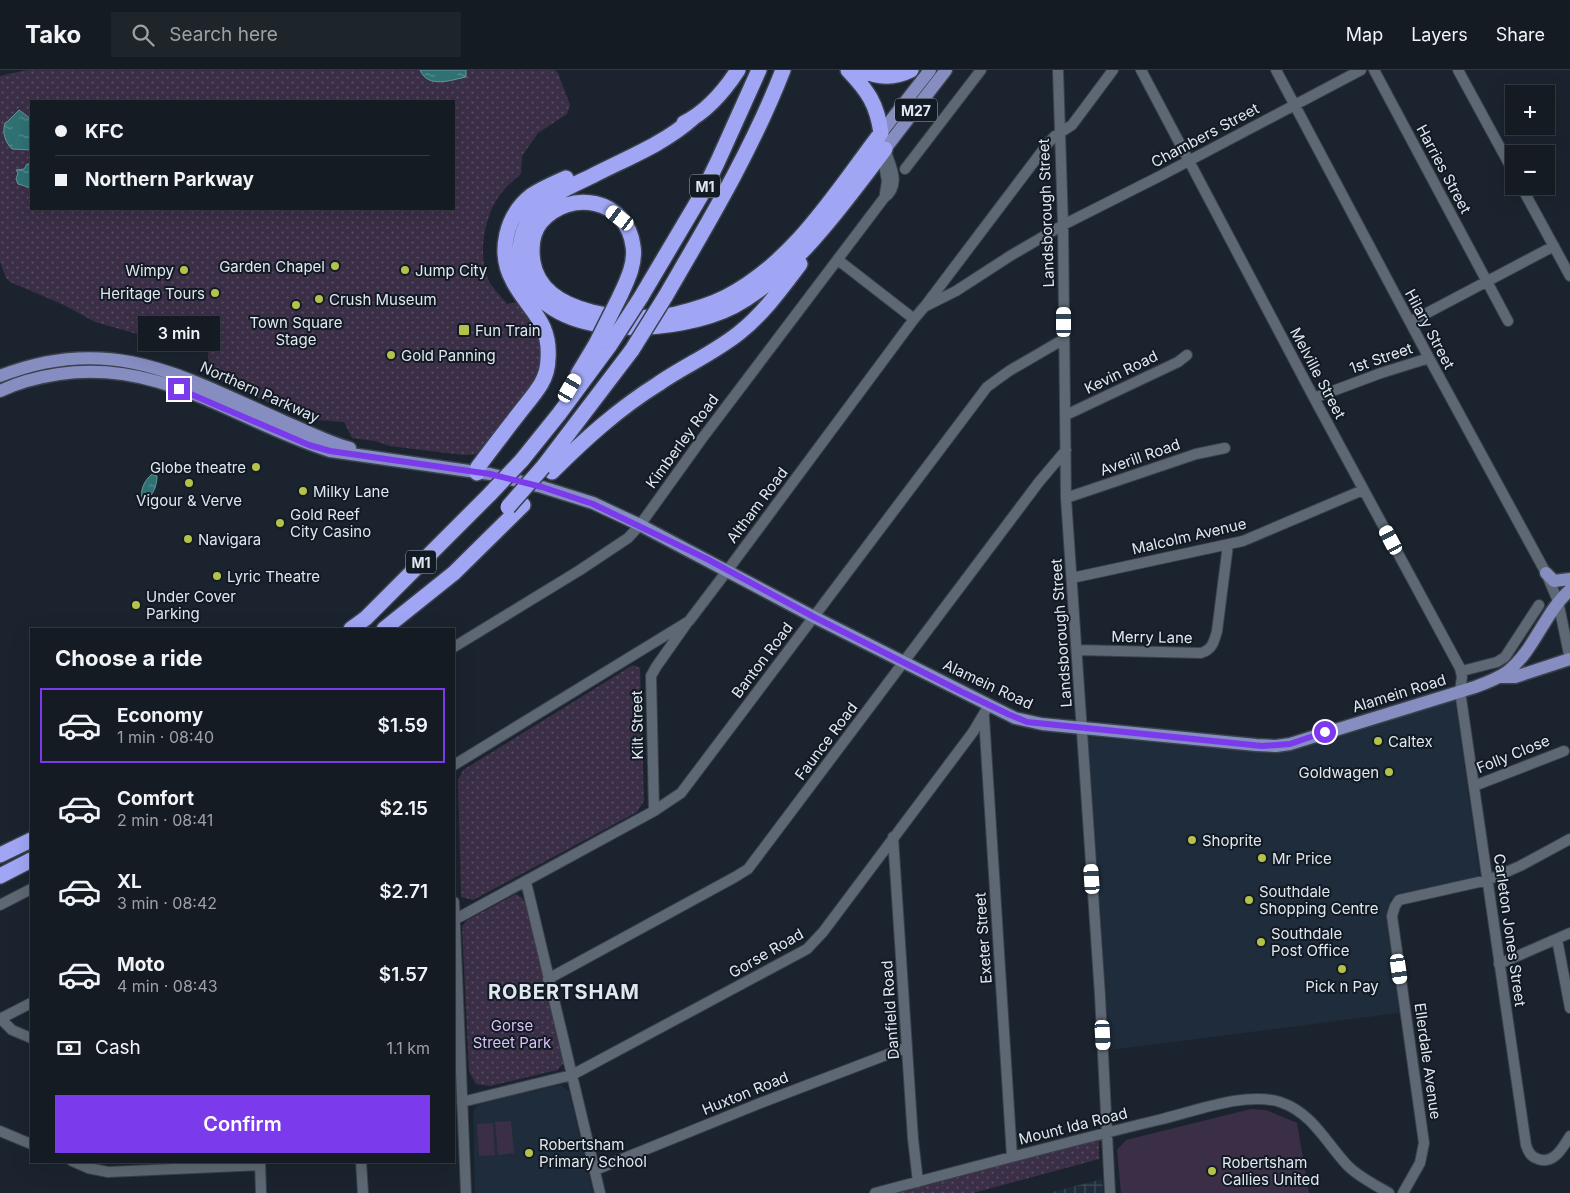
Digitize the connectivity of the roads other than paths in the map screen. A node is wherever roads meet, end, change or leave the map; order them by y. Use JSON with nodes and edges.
{"nodes":[{"id":1,"x":738,"y":70,"type":"edge"},
{"id":2,"x":759,"y":70,"type":"edge"},
{"id":3,"x":783,"y":70,"type":"edge"},
{"id":4,"x":848,"y":70,"type":"edge"},
{"id":5,"x":862,"y":70,"type":"edge"},
{"id":6,"x":911,"y":70,"type":"edge"},
{"id":7,"x":930,"y":70,"type":"edge"},
{"id":8,"x":946,"y":70,"type":"edge"},
{"id":9,"x":981,"y":70,"type":"edge"},
{"id":10,"x":1058,"y":70,"type":"edge"},
{"id":11,"x":1113,"y":70,"type":"edge"},
{"id":12,"x":1141,"y":70,"type":"edge"},
{"id":13,"x":1276,"y":70,"type":"edge"},
{"id":14,"x":1361,"y":70,"type":"edge"},
{"id":15,"x":1374,"y":70,"type":"edge"},
{"id":16,"x":1458,"y":70,"type":"edge"},
{"id":17,"x":1294,"y":104,"type":"junction"},
{"id":18,"x":693,"y":118,"type":"junction"},
{"id":19,"x":881,"y":133,"type":"junction"},
{"id":20,"x":1059,"y":133,"type":"junction"},
{"id":21,"x":883,"y":151,"type":"junction"},
{"id":22,"x":1505,"y":156,"type":"edge"},
{"id":23,"x":1189,"y":161,"type":"junction"},
{"id":24,"x":905,"y":169,"type":"dead end"},
{"id":25,"x":1526,"y":195,"type":"edge"},
{"id":26,"x":850,"y":197,"type":"junction"},
{"id":27,"x":1063,"y":226,"type":"junction"},
{"id":28,"x":1554,"y":246,"type":"junction"},
{"id":29,"x":838,"y":260,"type":"junction"},
{"id":30,"x":1570,"y":276,"type":"edge"},
{"id":31,"x":1487,"y":282,"type":"junction"},
{"id":32,"x":925,"y":306,"type":"junction"},
{"id":33,"x":914,"y":319,"type":"junction"},
{"id":34,"x":1508,"y":321,"type":"dead end"},
{"id":35,"x":1410,"y":322,"type":"junction"},
{"id":36,"x":1064,"y":339,"type":"junction"},
{"id":37,"x":603,"y":344,"type":"junction"},
{"id":38,"x":1186,"y":355,"type":"dead end"},
{"id":39,"x":1429,"y":358,"type":"junction"},
{"id":40,"x":0,"y":376,"type":"edge"},
{"id":41,"x":0,"y":391,"type":"edge"},
{"id":42,"x":1314,"y":398,"type":"junction"},
{"id":43,"x":1066,"y":415,"type":"junction"},
{"id":44,"x":1224,"y":448,"type":"dead end"},
{"id":45,"x":1066,"y":450,"type":"junction"},
{"id":46,"x":548,"y":470,"type":"junction"},
{"id":47,"x":482,"y":471,"type":"junction"},
{"id":48,"x":1364,"y":490,"type":"junction"},
{"id":49,"x":1066,"y":498,"type":"junction"},
{"id":50,"x":640,"y":525,"type":"junction"},
{"id":51,"x":1228,"y":545,"type":"junction"},
{"id":52,"x":727,"y":571,"type":"junction"},
{"id":53,"x":1546,"y":573,"type":"junction"},
{"id":54,"x":1072,"y":578,"type":"junction"},
{"id":55,"x":1570,"y":579,"type":"edge"},
{"id":56,"x":1570,"y":590,"type":"edge"},
{"id":57,"x":1558,"y":601,"type":"junction"},
{"id":58,"x":1539,"y":604,"type":"dead end"},
{"id":59,"x":814,"y":617,"type":"junction"},
{"id":60,"x":688,"y":620,"type":"junction"},
{"id":61,"x":352,"y":628,"type":"edge"},
{"id":62,"x":385,"y":628,"type":"edge"},
{"id":63,"x":455,"y":647,"type":"edge"},
{"id":64,"x":1077,"y":650,"type":"junction"},
{"id":65,"x":1570,"y":659,"type":"edge"},
{"id":66,"x":904,"y":661,"type":"junction"},
{"id":67,"x":1462,"y":671,"type":"junction"},
{"id":68,"x":1499,"y":677,"type":"junction"},
{"id":69,"x":1460,"y":691,"type":"junction"},
{"id":70,"x":986,"y":711,"type":"junction"},
{"id":71,"x":1082,"y":727,"type":"junction"},
{"id":72,"x":1564,"y":751,"type":"dead end"},
{"id":73,"x":455,"y":765,"type":"edge"},
{"id":74,"x":1474,"y":786,"type":"junction"},
{"id":75,"x":654,"y":811,"type":"junction"},
{"id":76,"x":894,"y":837,"type":"junction"},
{"id":77,"x":1570,"y":839,"type":"edge"},
{"id":78,"x":30,"y":840,"type":"edge"},
{"id":79,"x":0,"y":855,"type":"edge"},
{"id":80,"x":30,"y":861,"type":"edge"},
{"id":81,"x":0,"y":876,"type":"edge"},
{"id":82,"x":1488,"y":880,"type":"junction"},
{"id":83,"x":526,"y":882,"type":"junction"},
{"id":84,"x":30,"y":890,"type":"edge"},
{"id":85,"x":0,"y":905,"type":"edge"},
{"id":86,"x":455,"y":919,"type":"edge"},
{"id":87,"x":1570,"y":933,"type":"edge"},
{"id":88,"x":1557,"y":939,"type":"junction"},
{"id":89,"x":1499,"y":964,"type":"junction"},
{"id":90,"x":455,"y":966,"type":"edge"},
{"id":91,"x":548,"y":979,"type":"junction"},
{"id":92,"x":30,"y":1003,"type":"edge"},
{"id":93,"x":1570,"y":1008,"type":"edge"},
{"id":94,"x":0,"y":1018,"type":"edge"},
{"id":95,"x":30,"y":1038,"type":"edge"},
{"id":96,"x":907,"y":1047,"type":"junction"},
{"id":97,"x":457,"y":1059,"type":"edge"},
{"id":98,"x":572,"y":1075,"type":"junction"},
{"id":99,"x":462,"y":1102,"type":"junction"},
{"id":100,"x":0,"y":1131,"type":"edge"},
{"id":101,"x":1107,"y":1132,"type":"junction"},
{"id":102,"x":1570,"y":1136,"type":"edge"},
{"id":103,"x":30,"y":1144,"type":"edge"},
{"id":104,"x":1012,"y":1157,"type":"junction"},
{"id":105,"x":77,"y":1163,"type":"edge"},
{"id":106,"x":260,"y":1163,"type":"edge"},
{"id":107,"x":361,"y":1163,"type":"edge"},
{"id":108,"x":595,"y":1170,"type":"junction"},
{"id":109,"x":918,"y":1182,"type":"junction"},
{"id":110,"x":261,"y":1193,"type":"edge"},
{"id":111,"x":363,"y":1193,"type":"edge"},
{"id":112,"x":466,"y":1193,"type":"edge"},
{"id":113,"x":600,"y":1193,"type":"edge"},
{"id":114,"x":875,"y":1193,"type":"edge"},
{"id":115,"x":1110,"y":1193,"type":"edge"},
{"id":116,"x":1389,"y":1193,"type":"edge"},
{"id":117,"x":1403,"y":1193,"type":"edge"}],
"edges":[{"from":1,"to":18,"type":"highway"},
{"from":2,"to":37,"type":"highway","number":"M1","bridge":true},
{"from":3,"to":46,"type":"highway","number":"M1","bridge":true},
{"from":4,"to":19,"type":"highway"},
{"from":5,"to":6,"type":"highway"},
{"from":7,"to":19,"type":"main road","number":"M27"},
{"from":8,"to":21,"type":"main road","number":"M27"},
{"from":9,"to":24,"type":"street"},
{"from":10,"to":20,"type":"street","name":"Landsborough Street"},
{"from":11,"to":20,"type":"street","name":"Altham Road"},
{"from":12,"to":23,"type":"street","name":"Melville Street"},
{"from":13,"to":17,"type":"street","name":"Hilary Street"},
{"from":14,"to":17,"type":"street","name":"Chambers Street"},
{"from":15,"to":31,"type":"street","name":"Harries Street"},
{"from":16,"to":22,"type":"street"},
{"from":17,"to":23,"type":"street","name":"Chambers Street"},
{"from":17,"to":35,"type":"street","name":"Hilary Street"},
{"from":18,"to":26,"type":"highway"},
{"from":18,"to":47,"type":"highway"},
{"from":19,"to":21,"type":"street","name":"Kimberley Road"},
{"from":19,"to":37,"type":"highway","bridge":true},
{"from":20,"to":27,"type":"street","name":"Landsborough Street"},
{"from":20,"to":32,"type":"street","name":"Altham Road"},
{"from":21,"to":26,"type":"highway"},
{"from":21,"to":29,"type":"street","name":"Kimberley Road"},
{"from":23,"to":27,"type":"street","name":"Chambers Street"},
{"from":23,"to":42,"type":"street","name":"Melville Street"},
{"from":25,"to":28,"type":"street"},
{"from":26,"to":46,"type":"highway"},
{"from":27,"to":32,"type":"street","name":"Altham Road"},
{"from":27,"to":36,"type":"street","name":"Landsborough Street"},
{"from":28,"to":30,"type":"street"},
{"from":28,"to":31,"type":"street"},
{"from":29,"to":33,"type":"street"},
{"from":29,"to":50,"type":"street","name":"Kimberley Road"},
{"from":31,"to":34,"type":"street","name":"Harries Street"},
{"from":31,"to":35,"type":"street"},
{"from":32,"to":33,"type":"street","name":"Altham Road"},
{"from":33,"to":52,"type":"street","name":"Altham Road"},
{"from":35,"to":39,"type":"street","name":"Hilary Street"},
{"from":36,"to":43,"type":"street","name":"Landsborough Street"},
{"from":36,"to":59,"type":"street","name":"Banton Road"},
{"from":37,"to":61,"type":"highway","number":"M1","bridge":true},
{"from":38,"to":43,"type":"street","name":"Kevin Road"},
{"from":39,"to":42,"type":"street","name":"1st Street"},
{"from":39,"to":53,"type":"street","name":"Hilary Street"},
{"from":40,"to":47,"type":"main road","name":"Northern Parkway"},
{"from":41,"to":47,"type":"main road","name":"Northern Parkway"},
{"from":42,"to":48,"type":"street","name":"Melville Street"},
{"from":43,"to":45,"type":"street","name":"Landsborough Street"},
{"from":44,"to":49,"type":"street","name":"Averill Road"},
{"from":45,"to":49,"type":"street","name":"Landsborough Street"},
{"from":45,"to":66,"type":"street","name":"Faunce Road"},
{"from":46,"to":62,"type":"highway","number":"M1","bridge":true},
{"from":47,"to":50,"type":"main road","name":"Alamein Road"},
{"from":48,"to":51,"type":"street","name":"Malcolm Avenue"},
{"from":48,"to":67,"type":"street","name":"Melville Street"},
{"from":49,"to":54,"type":"street","name":"Landsborough Street"},
{"from":50,"to":52,"type":"main road","name":"Alamein Road"},
{"from":50,"to":63,"type":"street","name":"Kimberley Road"},
{"from":51,"to":54,"type":"street","name":"Malcolm Avenue"},
{"from":51,"to":64,"type":"street","name":"Merry Lane"},
{"from":52,"to":59,"type":"main road","name":"Alamein Road"},
{"from":52,"to":60,"type":"street","name":"Altham Road"},
{"from":53,"to":55,"type":"main road"},
{"from":53,"to":57,"type":"street","name":"Hilary Street"},
{"from":54,"to":64,"type":"street","name":"Landsborough Street"},
{"from":56,"to":57,"type":"main road","name":"Alamein Road"},
{"from":57,"to":65,"type":"street","name":"Hilary Street"},
{"from":57,"to":68,"type":"main road","name":"Alamein Road"},
{"from":58,"to":67,"type":"street"},
{"from":59,"to":66,"type":"main road","name":"Alamein Road"},
{"from":59,"to":75,"type":"street","name":"Banton Road"},
{"from":60,"to":73,"type":"street","name":"Altham Road"},
{"from":60,"to":75,"type":"street","name":"Kilt Street"},
{"from":64,"to":71,"type":"street","name":"Landsborough Street"},
{"from":65,"to":68,"type":"main road"},
{"from":66,"to":70,"type":"main road","name":"Alamein Road"},
{"from":66,"to":91,"type":"street","name":"Faunce Road"},
{"from":67,"to":69,"type":"street"},
{"from":68,"to":69,"type":"main road","name":"Alamein Road"},
{"from":69,"to":71,"type":"main road","name":"Alamein Road"},
{"from":69,"to":74,"type":"street","name":"Carleton Jones Street"},
{"from":70,"to":71,"type":"main road","name":"Alamein Road"},
{"from":70,"to":76,"type":"street","name":"Gorse Road"},
{"from":70,"to":104,"type":"street","name":"Exeter Street"},
{"from":71,"to":101,"type":"street","name":"Landsborough Street"},
{"from":72,"to":74,"type":"street","name":"Folly Close"},
{"from":74,"to":82,"type":"street","name":"Carleton Jones Street"},
{"from":75,"to":83,"type":"street","name":"Banton Road"},
{"from":76,"to":96,"type":"street","name":"Danfield Road"},
{"from":76,"to":98,"type":"street","name":"Gorse Road"},
{"from":77,"to":82,"type":"street"},
{"from":78,"to":79,"type":"highway"},
{"from":80,"to":81,"type":"highway"},
{"from":82,"to":89,"type":"street","name":"Carleton Jones Street"},
{"from":82,"to":117,"type":"street","name":"Ellerdale Avenue"},
{"from":83,"to":86,"type":"street","name":"Banton Road"},
{"from":83,"to":91,"type":"street"},
{"from":84,"to":85,"type":"street"},
{"from":87,"to":88,"type":"street"},
{"from":88,"to":89,"type":"street"},
{"from":88,"to":93,"type":"street"},
{"from":89,"to":102,"type":"street","name":"Carleton Jones Street"},
{"from":90,"to":97,"type":"street"},
{"from":91,"to":98,"type":"street"},
{"from":92,"to":94,"type":"street"},
{"from":94,"to":95,"type":"street"},
{"from":96,"to":108,"type":"street","name":"Huxton Road"},
{"from":96,"to":109,"type":"street","name":"Danfield Road"},
{"from":97,"to":99,"type":"street"},
{"from":98,"to":99,"type":"street","name":"Gorse Road"},
{"from":98,"to":108,"type":"street"},
{"from":99,"to":112,"type":"street"},
{"from":100,"to":103,"type":"street"},
{"from":101,"to":104,"type":"street","name":"Mount Ida Road"},
{"from":101,"to":115,"type":"street","name":"Landsborough Street"},
{"from":101,"to":116,"type":"street","name":"Mount Ida Road"},
{"from":104,"to":109,"type":"street","name":"Mount Ida Road"},
{"from":105,"to":106,"type":"street"},
{"from":106,"to":110,"type":"street"},
{"from":107,"to":111,"type":"street"},
{"from":108,"to":113,"type":"street"},
{"from":109,"to":114,"type":"street","name":"Mount Ida Road"}]}
